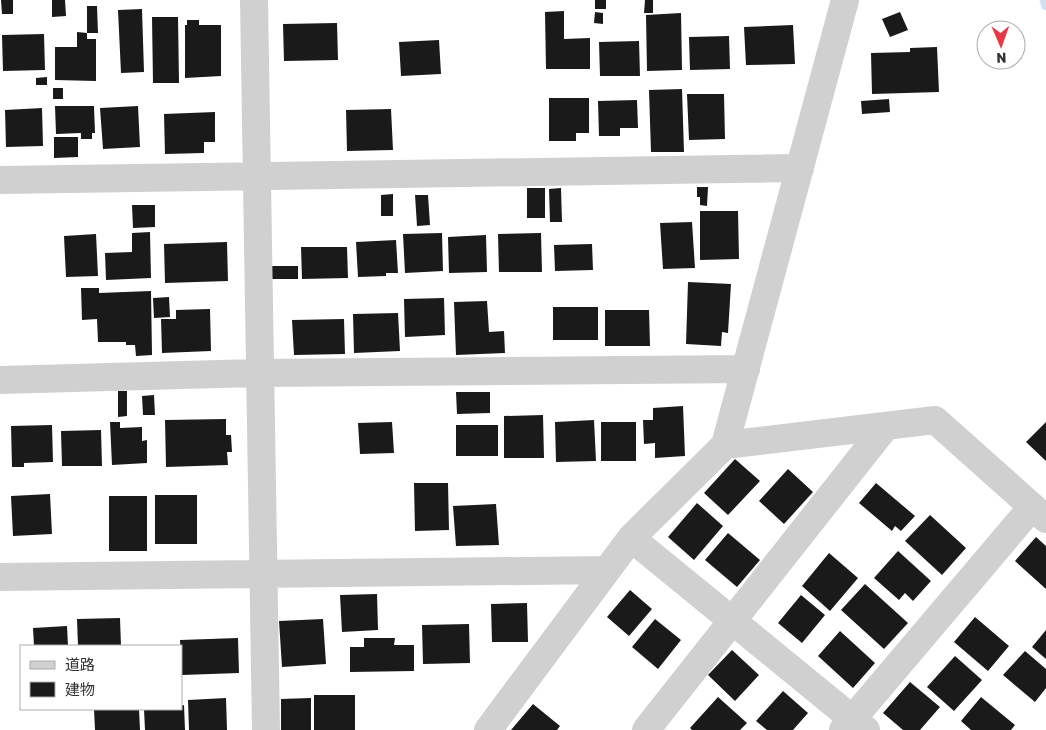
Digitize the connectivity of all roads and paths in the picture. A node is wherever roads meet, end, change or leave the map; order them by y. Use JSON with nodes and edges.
{"nodes":[{"id":1,"x":254,"y":0,"type":"edge"},
{"id":2,"x":845,"y":0,"type":"edge"},
{"id":3,"x":800,"y":168,"type":"junction"},
{"id":4,"x":257,"y":177,"type":"junction"},
{"id":5,"x":0,"y":180,"type":"edge"},
{"id":6,"x":746,"y":369,"type":"junction"},
{"id":7,"x":260,"y":373,"type":"junction"},
{"id":8,"x":0,"y":380,"type":"edge"},
{"id":9,"x":886,"y":426,"type":"junction"},
{"id":10,"x":725,"y":445,"type":"junction"},
{"id":11,"x":1039,"y":513,"type":"edge"},
{"id":12,"x":631,"y":538,"type":"junction"},
{"id":13,"x":607,"y":570,"type":"junction"},
{"id":14,"x":263,"y":575,"type":"junction"},
{"id":15,"x":0,"y":577,"type":"edge"},
{"id":16,"x":732,"y":620,"type":"junction"},
{"id":17,"x":854,"y":726,"type":"edge"},
{"id":18,"x":266,"y":730,"type":"edge"},
{"id":19,"x":488,"y":730,"type":"edge"},
{"id":20,"x":646,"y":730,"type":"edge"}],
"edges":[{"from":1,"to":4,"type":"street"},
{"from":2,"to":3,"type":"street"},
{"from":3,"to":4,"type":"street"},
{"from":3,"to":6,"type":"street"},
{"from":4,"to":5,"type":"street"},
{"from":4,"to":7,"type":"street"},
{"from":6,"to":7,"type":"street"},
{"from":6,"to":10,"type":"street"},
{"from":7,"to":8,"type":"street"},
{"from":7,"to":14,"type":"street"},
{"from":9,"to":10,"type":"street"},
{"from":9,"to":11,"type":"street"},
{"from":9,"to":16,"type":"street"},
{"from":10,"to":12,"type":"street"},
{"from":11,"to":17,"type":"street"},
{"from":12,"to":13,"type":"street"},
{"from":12,"to":16,"type":"street"},
{"from":13,"to":14,"type":"street"},
{"from":13,"to":19,"type":"street"},
{"from":14,"to":15,"type":"street"},
{"from":14,"to":18,"type":"street"},
{"from":16,"to":17,"type":"street"},
{"from":16,"to":20,"type":"street"}]}
